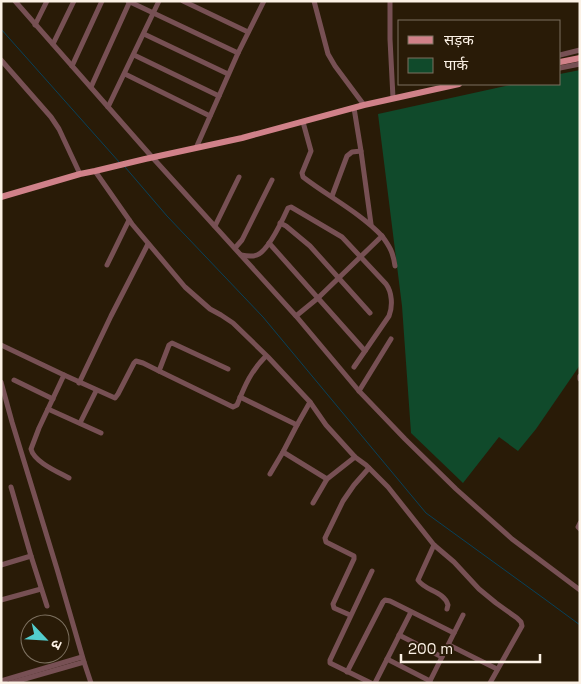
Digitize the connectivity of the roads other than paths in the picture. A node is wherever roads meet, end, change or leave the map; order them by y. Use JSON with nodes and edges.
{"nodes":[{"id":1,"x":15,"y":1,"type":"edge"},
{"id":2,"x":47,"y":1,"type":"edge"},
{"id":3,"x":74,"y":1,"type":"edge"},
{"id":4,"x":102,"y":1,"type":"edge"},
{"id":5,"x":159,"y":1,"type":"edge"},
{"id":6,"x":183,"y":1,"type":"edge"},
{"id":7,"x":264,"y":1,"type":"edge"},
{"id":8,"x":314,"y":1,"type":"edge"},
{"id":9,"x":390,"y":1,"type":"edge"},
{"id":10,"x":130,"y":2,"type":"edge"},
{"id":11,"x":154,"y":13,"type":"junction"},
{"id":12,"x":35,"y":25,"type":"junction"},
{"id":13,"x":248,"y":32,"type":"junction"},
{"id":14,"x":144,"y":34,"type":"junction"},
{"id":15,"x":53,"y":44,"type":"junction"},
{"id":16,"x":580,"y":50,"type":"edge"},
{"id":17,"x":238,"y":53,"type":"junction"},
{"id":18,"x":134,"y":55,"type":"junction"},
{"id":19,"x":561,"y":55,"type":"edge"},
{"id":20,"x":580,"y":58,"type":"edge"},
{"id":21,"x":1,"y":60,"type":"edge"},
{"id":22,"x":561,"y":62,"type":"edge"},
{"id":23,"x":580,"y":64,"type":"edge"},
{"id":24,"x":72,"y":66,"type":"junction"},
{"id":25,"x":561,"y":68,"type":"edge"},
{"id":26,"x":125,"y":74,"type":"junction"},
{"id":27,"x":228,"y":74,"type":"junction"},
{"id":28,"x":454,"y":85,"type":"edge"},
{"id":29,"x":91,"y":87,"type":"junction"},
{"id":30,"x":219,"y":96,"type":"junction"},
{"id":31,"x":393,"y":98,"type":"junction"},
{"id":32,"x":364,"y":106,"type":"junction"},
{"id":33,"x":108,"y":107,"type":"junction"},
{"id":34,"x":354,"y":108,"type":"junction"},
{"id":35,"x":210,"y":116,"type":"junction"},
{"id":36,"x":303,"y":122,"type":"junction"},
{"id":37,"x":196,"y":148,"type":"junction"},
{"id":38,"x":361,"y":151,"type":"junction"},
{"id":39,"x":148,"y":158,"type":"junction"},
{"id":40,"x":98,"y":171,"type":"junction"},
{"id":41,"x":80,"y":174,"type":"junction"},
{"id":42,"x":239,"y":177,"type":"dead end"},
{"id":43,"x":272,"y":180,"type":"dead end"},
{"id":44,"x":332,"y":196,"type":"junction"},
{"id":45,"x":1,"y":197,"type":"edge"},
{"id":46,"x":129,"y":220,"type":"junction"},
{"id":47,"x":280,"y":223,"type":"junction"},
{"id":48,"x":371,"y":224,"type":"junction"},
{"id":49,"x":214,"y":226,"type":"junction"},
{"id":50,"x":382,"y":236,"type":"junction"},
{"id":51,"x":269,"y":243,"type":"junction"},
{"id":52,"x":148,"y":244,"type":"junction"},
{"id":53,"x":235,"y":248,"type":"junction"},
{"id":54,"x":240,"y":255,"type":"junction"},
{"id":55,"x":360,"y":256,"type":"junction"},
{"id":56,"x":107,"y":265,"type":"dead end"},
{"id":57,"x":395,"y":266,"type":"dead end"},
{"id":58,"x":338,"y":277,"type":"junction"},
{"id":59,"x":318,"y":298,"type":"junction"},
{"id":60,"x":370,"y":313,"type":"dead end"},
{"id":61,"x":296,"y":316,"type":"junction"},
{"id":62,"x":391,"y":339,"type":"dead end"},
{"id":63,"x":1,"y":345,"type":"edge"},
{"id":64,"x":365,"y":351,"type":"junction"},
{"id":65,"x":266,"y":356,"type":"junction"},
{"id":66,"x":354,"y":367,"type":"dead end"},
{"id":67,"x":228,"y":369,"type":"dead end"},
{"id":68,"x":159,"y":371,"type":"junction"},
{"id":69,"x":64,"y":376,"type":"junction"},
{"id":70,"x":14,"y":380,"type":"dead end"},
{"id":71,"x":1,"y":382,"type":"edge"},
{"id":72,"x":79,"y":383,"type":"junction"},
{"id":73,"x":96,"y":390,"type":"junction"},
{"id":74,"x":359,"y":390,"type":"junction"},
{"id":75,"x":240,"y":397,"type":"junction"},
{"id":76,"x":53,"y":398,"type":"junction"},
{"id":77,"x":310,"y":402,"type":"junction"},
{"id":78,"x":48,"y":409,"type":"junction"},
{"id":79,"x":80,"y":423,"type":"junction"},
{"id":80,"x":297,"y":424,"type":"junction"},
{"id":81,"x":101,"y":433,"type":"dead end"},
{"id":82,"x":283,"y":452,"type":"junction"},
{"id":83,"x":355,"y":457,"type":"junction"},
{"id":84,"x":369,"y":468,"type":"junction"},
{"id":85,"x":270,"y":474,"type":"dead end"},
{"id":86,"x":69,"y":478,"type":"dead end"},
{"id":87,"x":327,"y":479,"type":"junction"},
{"id":88,"x":11,"y":487,"type":"dead end"},
{"id":89,"x":313,"y":503,"type":"dead end"},
{"id":90,"x":580,"y":523,"type":"edge"},
{"id":91,"x":580,"y":528,"type":"edge"},
{"id":92,"x":434,"y":545,"type":"junction"},
{"id":93,"x":31,"y":556,"type":"junction"},
{"id":94,"x":1,"y":565,"type":"edge"},
{"id":95,"x":372,"y":570,"type":"dead end"},
{"id":96,"x":41,"y":588,"type":"junction"},
{"id":97,"x":580,"y":590,"type":"edge"},
{"id":98,"x":1,"y":600,"type":"edge"},
{"id":99,"x":47,"y":606,"type":"dead end"},
{"id":100,"x":447,"y":609,"type":"dead end"},
{"id":101,"x":411,"y":612,"type":"junction"},
{"id":102,"x":464,"y":615,"type":"dead end"},
{"id":103,"x":350,"y":616,"type":"junction"},
{"id":104,"x":454,"y":633,"type":"junction"},
{"id":105,"x":400,"y":634,"type":"junction"},
{"id":106,"x":449,"y":645,"type":"junction"},
{"id":107,"x":442,"y":657,"type":"junction"},
{"id":108,"x":83,"y":659,"type":"junction"},
{"id":109,"x":387,"y":659,"type":"junction"},
{"id":110,"x":497,"y":669,"type":"junction"},
{"id":111,"x":348,"y":672,"type":"junction"},
{"id":112,"x":1,"y":681,"type":"edge"},
{"id":113,"x":430,"y":682,"type":"edge"},
{"id":114,"x":11,"y":683,"type":"edge"},
{"id":115,"x":91,"y":683,"type":"edge"},
{"id":116,"x":371,"y":683,"type":"edge"},
{"id":117,"x":375,"y":683,"type":"edge"},
{"id":118,"x":490,"y":683,"type":"edge"}],
"edges":[{"from":1,"to":12,"type":"street"},
{"from":2,"to":12,"type":"street"},
{"from":3,"to":15,"type":"street"},
{"from":4,"to":24,"type":"street"},
{"from":5,"to":11,"type":"street"},
{"from":6,"to":13,"type":"street"},
{"from":7,"to":13,"type":"street"},
{"from":8,"to":32,"type":"street"},
{"from":9,"to":31,"type":"street"},
{"from":10,"to":11,"type":"street"},
{"from":10,"to":29,"type":"street"},
{"from":11,"to":14,"type":"street"},
{"from":11,"to":17,"type":"street"},
{"from":12,"to":15,"type":"street"},
{"from":13,"to":17,"type":"street"},
{"from":14,"to":18,"type":"street"},
{"from":14,"to":27,"type":"street"},
{"from":15,"to":24,"type":"street"},
{"from":16,"to":19,"type":"street"},
{"from":17,"to":27,"type":"street"},
{"from":18,"to":26,"type":"street"},
{"from":18,"to":30,"type":"street"},
{"from":20,"to":22,"type":"main road"},
{"from":21,"to":41,"type":"street"},
{"from":23,"to":25,"type":"street"},
{"from":24,"to":29,"type":"street"},
{"from":26,"to":33,"type":"street"},
{"from":26,"to":35,"type":"street"},
{"from":27,"to":30,"type":"street"},
{"from":28,"to":31,"type":"main road"},
{"from":29,"to":33,"type":"street"},
{"from":30,"to":35,"type":"street"},
{"from":31,"to":32,"type":"main road"},
{"from":32,"to":34,"type":"main road"},
{"from":33,"to":39,"type":"street"},
{"from":34,"to":36,"type":"main road"},
{"from":34,"to":38,"type":"street"},
{"from":35,"to":37,"type":"street"},
{"from":36,"to":37,"type":"main road"},
{"from":36,"to":44,"type":"street"},
{"from":37,"to":39,"type":"main road"},
{"from":38,"to":44,"type":"street"},
{"from":38,"to":48,"type":"street"},
{"from":39,"to":40,"type":"main road"},
{"from":39,"to":49,"type":"street"},
{"from":40,"to":41,"type":"main road"},
{"from":40,"to":46,"type":"street"},
{"from":41,"to":45,"type":"main road"},
{"from":42,"to":49,"type":"street"},
{"from":43,"to":53,"type":"street"},
{"from":44,"to":48,"type":"street"},
{"from":46,"to":52,"type":"street"},
{"from":46,"to":56,"type":"street"},
{"from":47,"to":51,"type":"street"},
{"from":47,"to":55,"type":"street"},
{"from":47,"to":58,"type":"street"},
{"from":48,"to":50,"type":"street"},
{"from":49,"to":53,"type":"street"},
{"from":50,"to":55,"type":"street"},
{"from":50,"to":57,"type":"street"},
{"from":51,"to":54,"type":"street"},
{"from":51,"to":59,"type":"street"},
{"from":52,"to":65,"type":"street"},
{"from":52,"to":72,"type":"street"},
{"from":53,"to":54,"type":"street"},
{"from":54,"to":61,"type":"street"},
{"from":55,"to":58,"type":"street"},
{"from":55,"to":64,"type":"street"},
{"from":58,"to":59,"type":"street"},
{"from":58,"to":60,"type":"street"},
{"from":59,"to":61,"type":"street"},
{"from":59,"to":64,"type":"street"},
{"from":61,"to":74,"type":"street"},
{"from":62,"to":74,"type":"street"},
{"from":63,"to":69,"type":"street"},
{"from":64,"to":66,"type":"street"},
{"from":65,"to":75,"type":"street"},
{"from":65,"to":77,"type":"street"},
{"from":67,"to":68,"type":"street"},
{"from":68,"to":73,"type":"street"},
{"from":68,"to":75,"type":"street"},
{"from":69,"to":72,"type":"street"},
{"from":69,"to":76,"type":"street"},
{"from":70,"to":76,"type":"street"},
{"from":71,"to":108,"type":"street"},
{"from":72,"to":73,"type":"street"},
{"from":73,"to":79,"type":"street"},
{"from":74,"to":97,"type":"street"},
{"from":75,"to":80,"type":"street"},
{"from":76,"to":78,"type":"street"},
{"from":77,"to":80,"type":"street"},
{"from":77,"to":83,"type":"street"},
{"from":78,"to":79,"type":"street"},
{"from":78,"to":86,"type":"street"},
{"from":79,"to":81,"type":"street"},
{"from":80,"to":82,"type":"street"},
{"from":82,"to":85,"type":"street"},
{"from":82,"to":87,"type":"street"},
{"from":83,"to":84,"type":"street"},
{"from":83,"to":87,"type":"street"},
{"from":84,"to":92,"type":"street"},
{"from":84,"to":103,"type":"street"},
{"from":87,"to":89,"type":"street"},
{"from":88,"to":93,"type":"street"},
{"from":90,"to":91,"type":"street"},
{"from":92,"to":100,"type":"street"},
{"from":92,"to":110,"type":"street"},
{"from":93,"to":94,"type":"street"},
{"from":93,"to":96,"type":"street"},
{"from":95,"to":103,"type":"street"},
{"from":96,"to":98,"type":"street"},
{"from":96,"to":99,"type":"street"},
{"from":101,"to":104,"type":"street"},
{"from":101,"to":105,"type":"street"},
{"from":101,"to":111,"type":"street"},
{"from":102,"to":104,"type":"street"},
{"from":103,"to":111,"type":"street"},
{"from":104,"to":106,"type":"street"},
{"from":105,"to":107,"type":"street"},
{"from":105,"to":109,"type":"street"},
{"from":106,"to":107,"type":"street"},
{"from":106,"to":110,"type":"street"},
{"from":107,"to":113,"type":"street"},
{"from":108,"to":112,"type":"street"},
{"from":108,"to":114,"type":"street"},
{"from":108,"to":115,"type":"street"},
{"from":109,"to":113,"type":"street"},
{"from":109,"to":117,"type":"street"},
{"from":110,"to":118,"type":"street"},
{"from":111,"to":116,"type":"street"}]}
